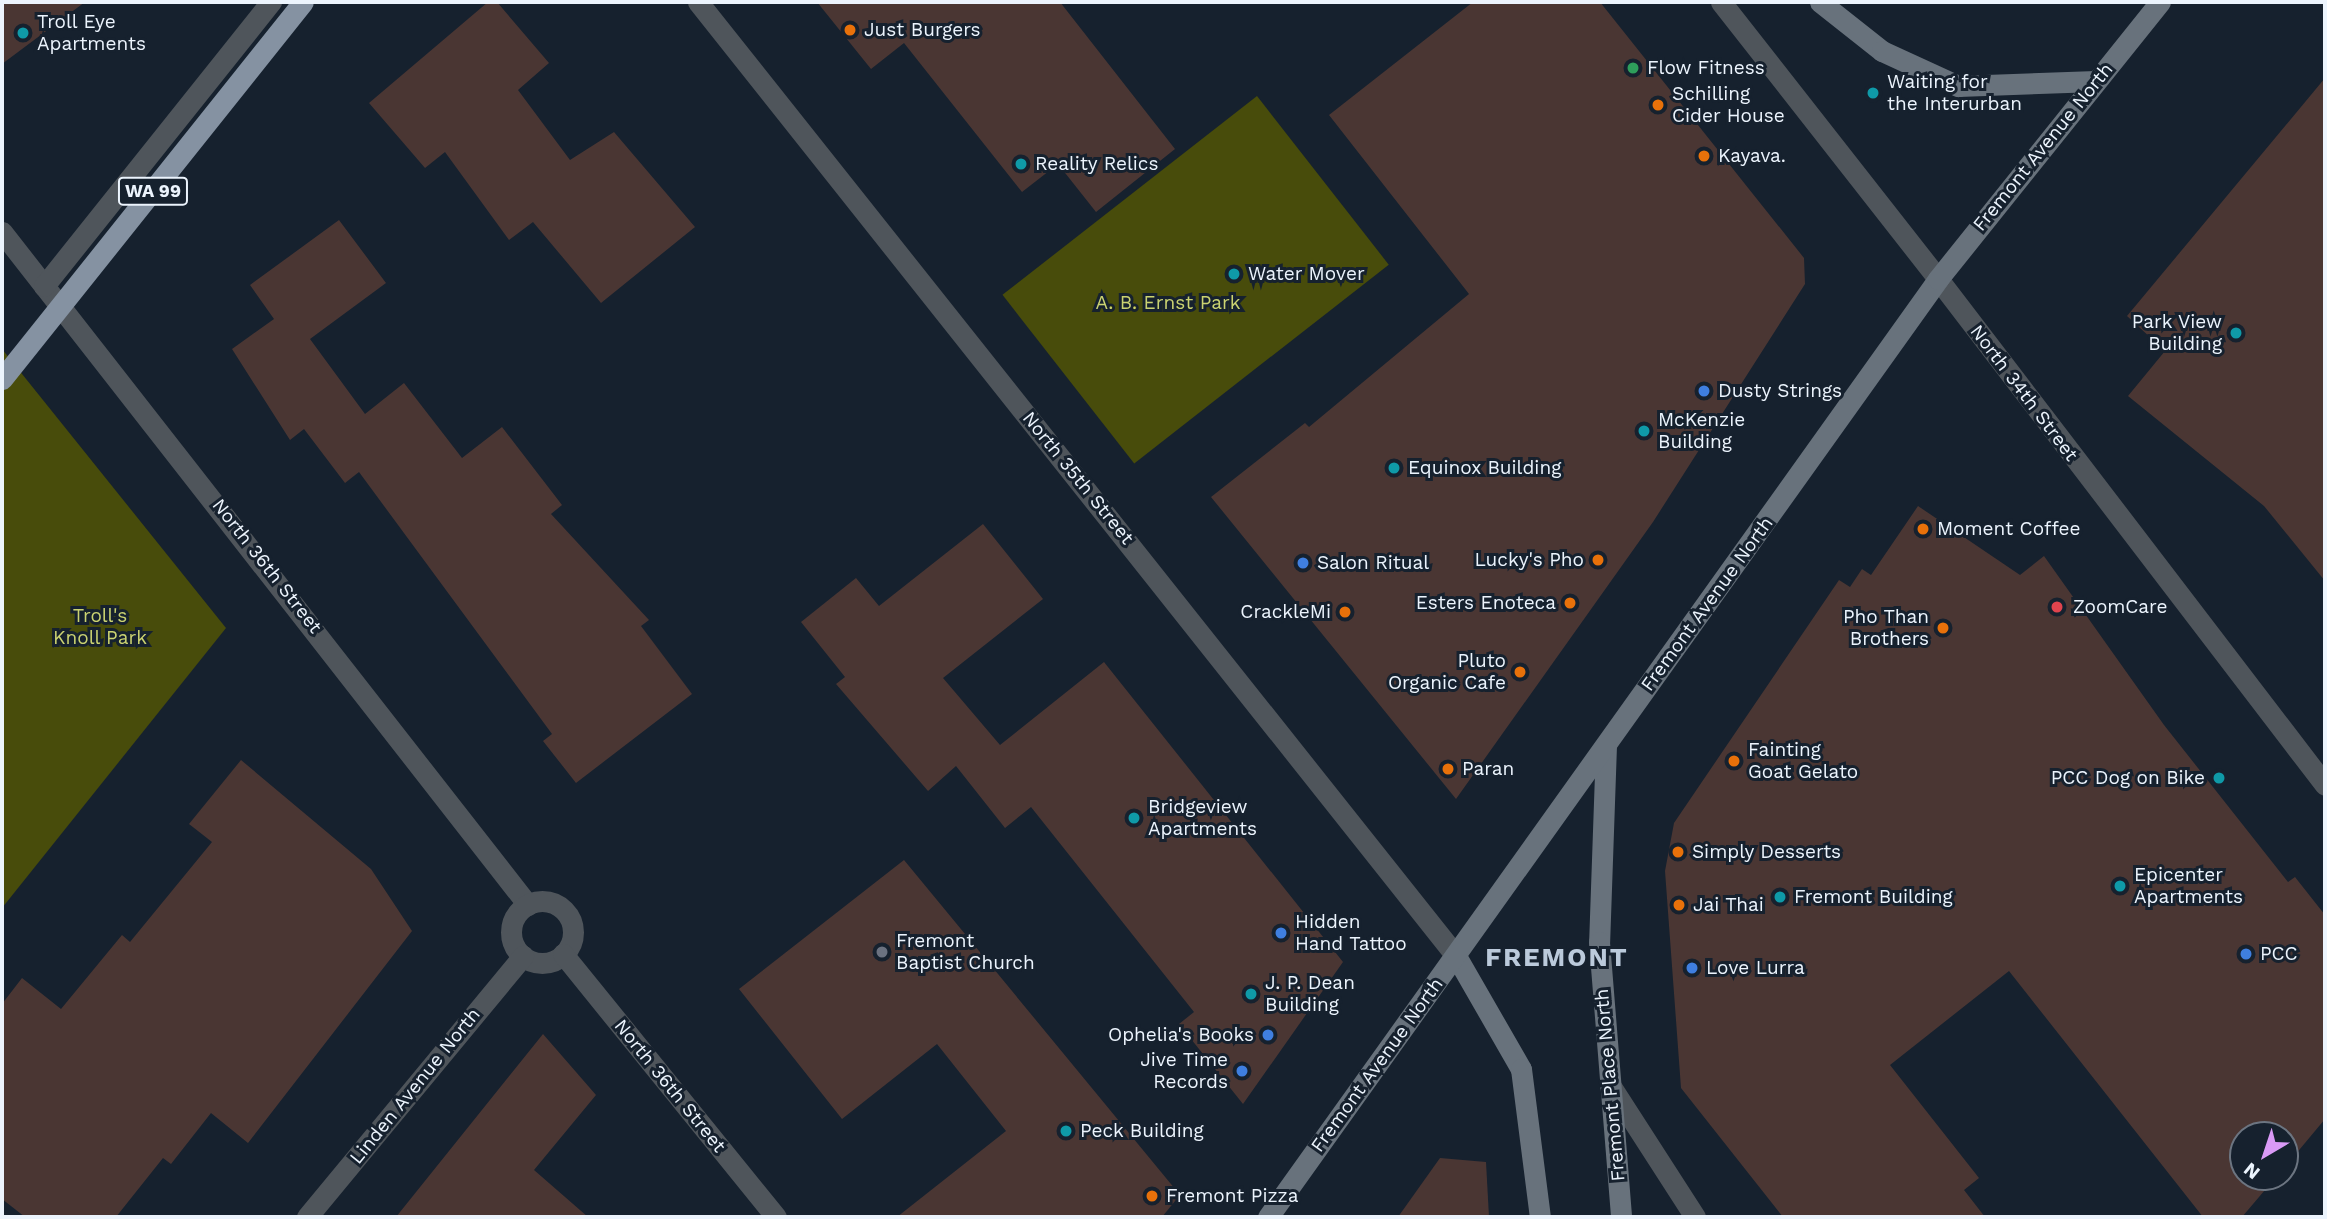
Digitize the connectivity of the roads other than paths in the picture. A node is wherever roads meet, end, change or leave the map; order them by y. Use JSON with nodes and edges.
{"nodes":[{"id":1,"x":271,"y":2,"type":"edge"},
{"id":2,"x":303,"y":2,"type":"edge"},
{"id":3,"x":698,"y":2,"type":"edge"},
{"id":4,"x":1721,"y":2,"type":"edge"},
{"id":5,"x":1820,"y":2,"type":"edge"},
{"id":6,"x":2160,"y":2,"type":"edge"},
{"id":7,"x":2096,"y":82,"type":"junction"},
{"id":8,"x":2,"y":232,"type":"edge"},
{"id":9,"x":1938,"y":279,"type":"junction"},
{"id":10,"x":44,"y":286,"type":"junction"},
{"id":11,"x":2,"y":379,"type":"edge"},
{"id":12,"x":1606,"y":744,"type":"junction"},
{"id":13,"x":2325,"y":785,"type":"edge"},
{"id":14,"x":528,"y":905,"type":"junction"},
{"id":15,"x":563,"y":954,"type":"junction"},
{"id":16,"x":523,"y":956,"type":"junction"},
{"id":17,"x":1455,"y":956,"type":"junction"},
{"id":18,"x":1610,"y":1086,"type":"junction"},
{"id":19,"x":307,"y":1217,"type":"edge"},
{"id":20,"x":776,"y":1217,"type":"edge"},
{"id":21,"x":1268,"y":1217,"type":"edge"},
{"id":22,"x":1540,"y":1217,"type":"edge"},
{"id":23,"x":1621,"y":1217,"type":"edge"},
{"id":24,"x":1695,"y":1217,"type":"edge"}],
"edges":[{"from":1,"to":10,"type":"street"},
{"from":2,"to":11,"type":"highway","number":"WA 99"},
{"from":3,"to":17,"type":"street","name":"North 35th Street"},
{"from":4,"to":9,"type":"street","name":"North 34th Street"},
{"from":5,"to":7,"type":"main road"},
{"from":6,"to":7,"type":"main road","name":"Fremont Avenue North"},
{"from":7,"to":9,"type":"main road","name":"Fremont Avenue North"},
{"from":8,"to":10,"type":"street","name":"North 36th Street"},
{"from":9,"to":12,"type":"main road","name":"Fremont Avenue North"},
{"from":9,"to":13,"type":"street","name":"North 34th Street"},
{"from":10,"to":14,"type":"street","name":"North 36th Street"},
{"from":12,"to":17,"type":"main road","name":"Fremont Avenue North"},
{"from":12,"to":18,"type":"main road","name":"Fremont Place North"},
{"from":14,"to":15,"type":"street"},
{"from":14,"to":16,"type":"street"},
{"from":15,"to":16,"type":"street"},
{"from":15,"to":20,"type":"street","name":"North 36th Street"},
{"from":16,"to":19,"type":"street","name":"Linden Avenue North"},
{"from":17,"to":21,"type":"main road","name":"Fremont Avenue North"},
{"from":17,"to":22,"type":"main road"},
{"from":18,"to":23,"type":"main road","name":"Fremont Place North"},
{"from":18,"to":24,"type":"street"}]}
